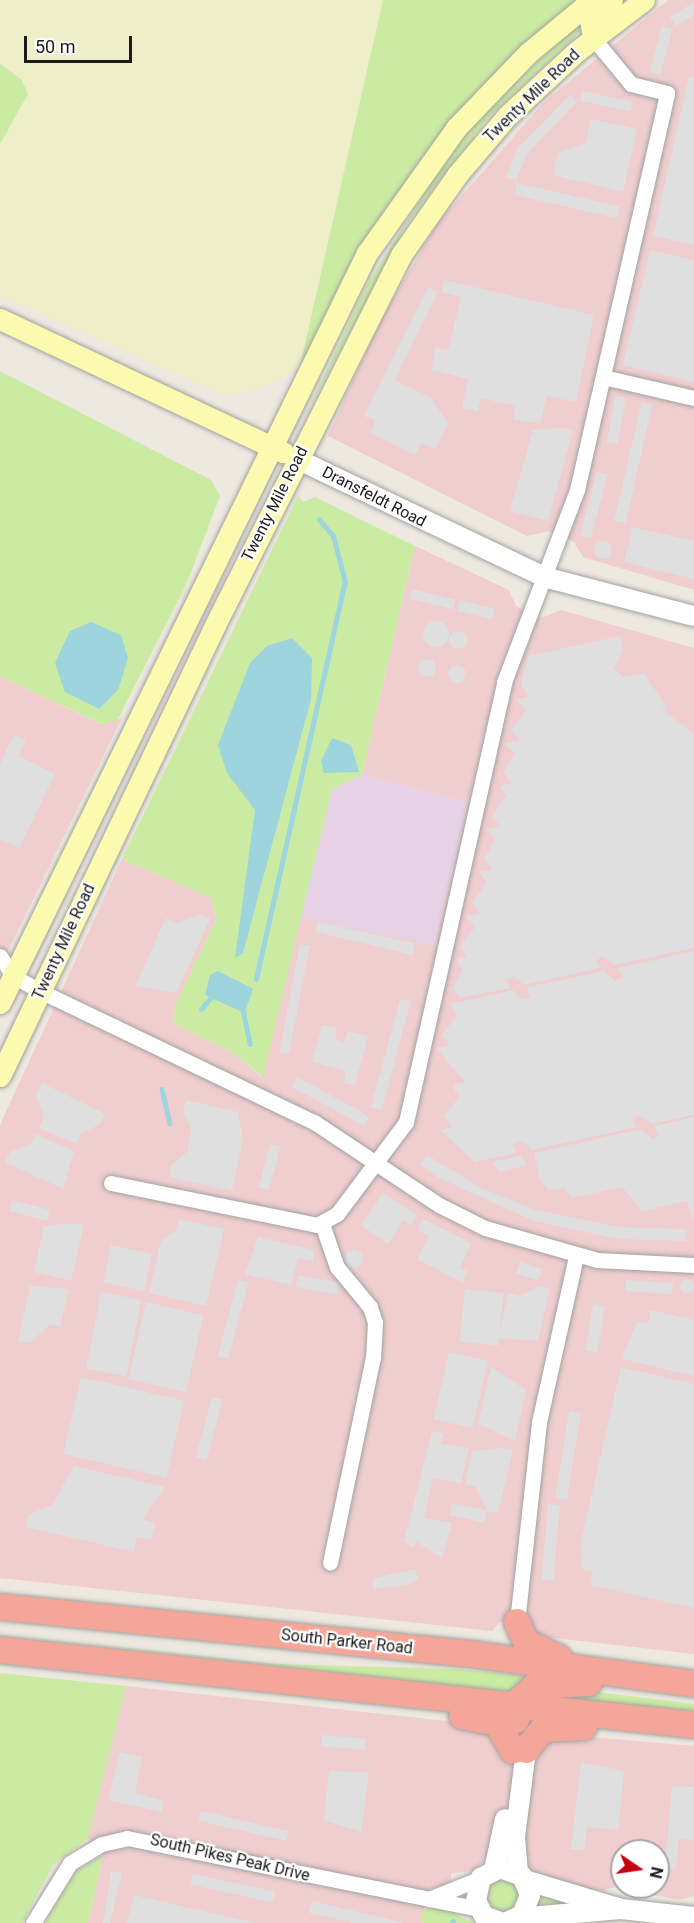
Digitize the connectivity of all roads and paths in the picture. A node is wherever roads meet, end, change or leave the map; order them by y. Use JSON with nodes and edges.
{"nodes":[{"id":1,"x":592,"y":0,"type":"edge"},
{"id":2,"x":612,"y":0,"type":"edge"},
{"id":3,"x":644,"y":0,"type":"edge"},
{"id":4,"x":593,"y":38,"type":"junction"},
{"id":5,"x":0,"y":319,"type":"edge"},
{"id":6,"x":603,"y":377,"type":"junction"},
{"id":7,"x":694,"y":398,"type":"edge"},
{"id":8,"x":272,"y":447,"type":"junction"},
{"id":9,"x":297,"y":459,"type":"junction"},
{"id":10,"x":544,"y":577,"type":"junction"},
{"id":11,"x":694,"y":616,"type":"edge"},
{"id":12,"x":0,"y":956,"type":"edge"},
{"id":13,"x":7,"y":976,"type":"edge"},
{"id":14,"x":40,"y":991,"type":"junction"},
{"id":15,"x":0,"y":1003,"type":"edge"},
{"id":16,"x":0,"y":1076,"type":"edge"},
{"id":17,"x":376,"y":1163,"type":"junction"},
{"id":18,"x":111,"y":1183,"type":"dead end"},
{"id":19,"x":322,"y":1224,"type":"junction"},
{"id":20,"x":576,"y":1257,"type":"junction"},
{"id":21,"x":694,"y":1265,"type":"edge"},
{"id":22,"x":330,"y":1563,"type":"dead end"},
{"id":23,"x":0,"y":1596,"type":"edge"},
{"id":24,"x":0,"y":1606,"type":"edge"},
{"id":25,"x":37,"y":1610,"type":"junction"},
{"id":26,"x":518,"y":1622,"type":"junction"},
{"id":27,"x":5,"y":1654,"type":"edge"},
{"id":28,"x":478,"y":1655,"type":"junction"},
{"id":29,"x":568,"y":1666,"type":"junction"},
{"id":30,"x":264,"y":1679,"type":"junction"},
{"id":31,"x":694,"y":1684,"type":"edge"},
{"id":32,"x":518,"y":1706,"type":"junction"},
{"id":33,"x":694,"y":1726,"type":"edge"},
{"id":34,"x":520,"y":1751,"type":"junction"},
{"id":35,"x":488,"y":1874,"type":"junction"},
{"id":36,"x":521,"y":1876,"type":"junction"},
{"id":37,"x":429,"y":1899,"type":"junction"},
{"id":38,"x":478,"y":1909,"type":"junction"},
{"id":39,"x":621,"y":1909,"type":"junction"},
{"id":40,"x":694,"y":1917,"type":"edge"},
{"id":41,"x":509,"y":1921,"type":"edge"},
{"id":42,"x":33,"y":1923,"type":"edge"}],
"edges":[{"from":1,"to":8,"type":"main road","name":"Twenty Mile Road"},
{"from":2,"to":4,"type":"main road"},
{"from":3,"to":4,"type":"main road","name":"Twenty Mile Road"},
{"from":4,"to":6,"type":"street"},
{"from":4,"to":9,"type":"main road","name":"Twenty Mile Road"},
{"from":5,"to":8,"type":"main road","name":"Dransfeldt Road"},
{"from":6,"to":7,"type":"street"},
{"from":6,"to":10,"type":"street"},
{"from":8,"to":9,"type":"main road","name":"Dransfeldt Road"},
{"from":8,"to":13,"type":"main road","name":"Twenty Mile Road"},
{"from":9,"to":10,"type":"street","name":"Dransfeldt Road"},
{"from":9,"to":14,"type":"main road","name":"Twenty Mile Road"},
{"from":10,"to":11,"type":"street","name":"Dransfeldt Road"},
{"from":10,"to":17,"type":"street"},
{"from":12,"to":13,"type":"street"},
{"from":13,"to":14,"type":"street"},
{"from":13,"to":15,"type":"main road","name":"Twenty Mile Road"},
{"from":14,"to":16,"type":"main road","name":"Twenty Mile Road"},
{"from":14,"to":17,"type":"street"},
{"from":17,"to":19,"type":"street"},
{"from":17,"to":20,"type":"street"},
{"from":18,"to":19,"type":"street"},
{"from":19,"to":22,"type":"street"},
{"from":20,"to":21,"type":"street"},
{"from":20,"to":26,"type":"street"},
{"from":23,"to":25,"type":"highway"},
{"from":24,"to":25,"type":"highway","name":"South Parker Road"},
{"from":25,"to":28,"type":"highway","name":"South Parker Road"},
{"from":26,"to":28,"type":"highway"},
{"from":26,"to":29,"type":"highway"},
{"from":27,"to":30,"type":"highway"},
{"from":28,"to":29,"type":"highway","name":"South Parker Road"},
{"from":29,"to":31,"type":"highway","name":"South Parker Road"},
{"from":30,"to":32,"type":"highway"},
{"from":30,"to":34,"type":"highway"},
{"from":31,"to":32,"type":"highway"},
{"from":32,"to":33,"type":"highway"},
{"from":32,"to":34,"type":"highway"},
{"from":33,"to":34,"type":"highway"},
{"from":34,"to":35,"type":"street"},
{"from":34,"to":36,"type":"street"},
{"from":35,"to":36,"type":"street"},
{"from":35,"to":37,"type":"street"},
{"from":35,"to":38,"type":"street"},
{"from":36,"to":39,"type":"street"},
{"from":36,"to":41,"type":"street"},
{"from":37,"to":38,"type":"street","name":"South Pikes Peak Drive"},
{"from":37,"to":42,"type":"street","name":"South Pikes Peak Drive"},
{"from":38,"to":41,"type":"street"},
{"from":39,"to":40,"type":"street"},
{"from":39,"to":41,"type":"street"}]}
